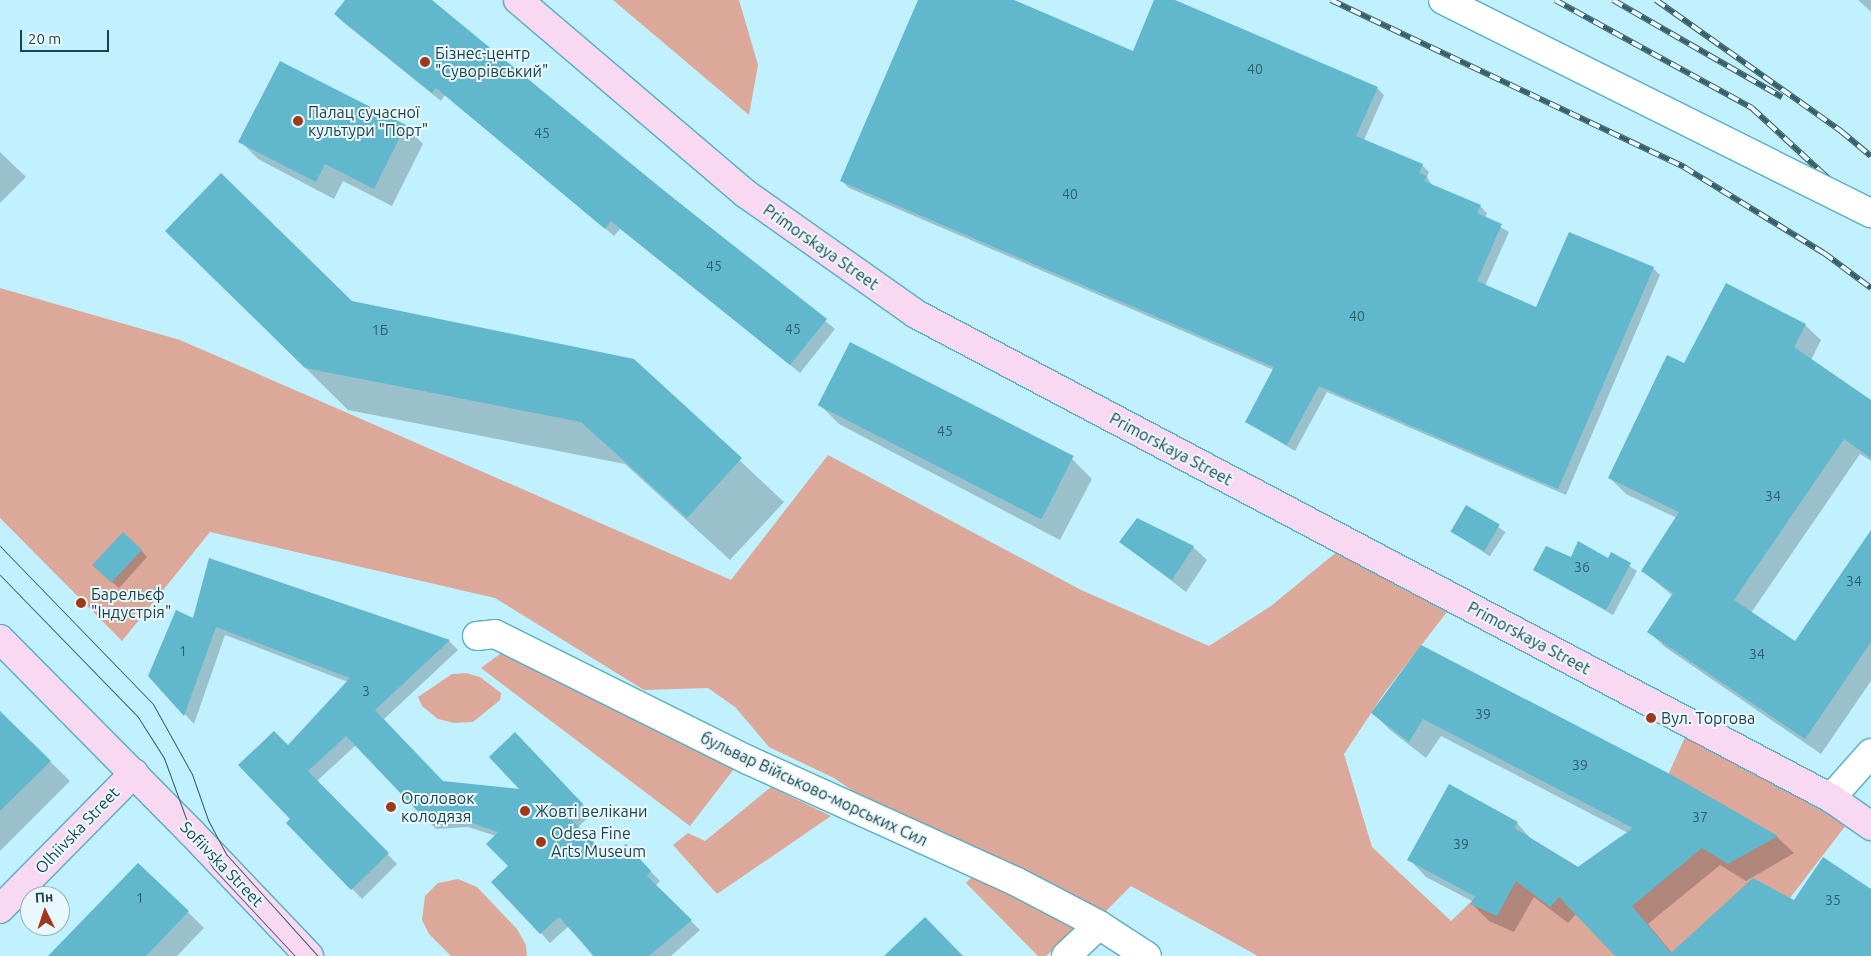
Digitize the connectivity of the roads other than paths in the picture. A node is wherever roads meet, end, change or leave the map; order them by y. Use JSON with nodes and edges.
{"nodes":[{"id":1,"x":518,"y":0,"type":"edge"},
{"id":2,"x":1443,"y":0,"type":"edge"},
{"id":3,"x":1871,"y":213,"type":"edge"},
{"id":4,"x":477,"y":636,"type":"dead end"},
{"id":5,"x":0,"y":639,"type":"edge"},
{"id":6,"x":1871,"y":753,"type":"edge"},
{"id":7,"x":134,"y":773,"type":"junction"},
{"id":8,"x":1831,"y":798,"type":"junction"},
{"id":9,"x":1871,"y":826,"type":"edge"},
{"id":10,"x":0,"y":909,"type":"edge"},
{"id":11,"x":1099,"y":925,"type":"junction"},
{"id":12,"x":309,"y":956,"type":"edge"},
{"id":13,"x":1066,"y":956,"type":"edge"},
{"id":14,"x":1147,"y":956,"type":"edge"}],
"edges":[{"from":1,"to":8,"type":"main road","name":"Primorskaya Street"},
{"from":2,"to":3,"type":"street","bridge":true},
{"from":4,"to":11,"type":"street","name":"бульвар Військово-морських Сил"},
{"from":5,"to":7,"type":"main road","name":"Sofiivska Street"},
{"from":6,"to":8,"type":"street"},
{"from":7,"to":10,"type":"main road","name":"Olhiivska Street"},
{"from":7,"to":12,"type":"main road","name":"Sofiivska Street"},
{"from":8,"to":9,"type":"main road","name":"Primorskaya Street"},
{"from":11,"to":13,"type":"street"},
{"from":11,"to":14,"type":"street","name":"бульвар Військово-морських Сил"}]}
